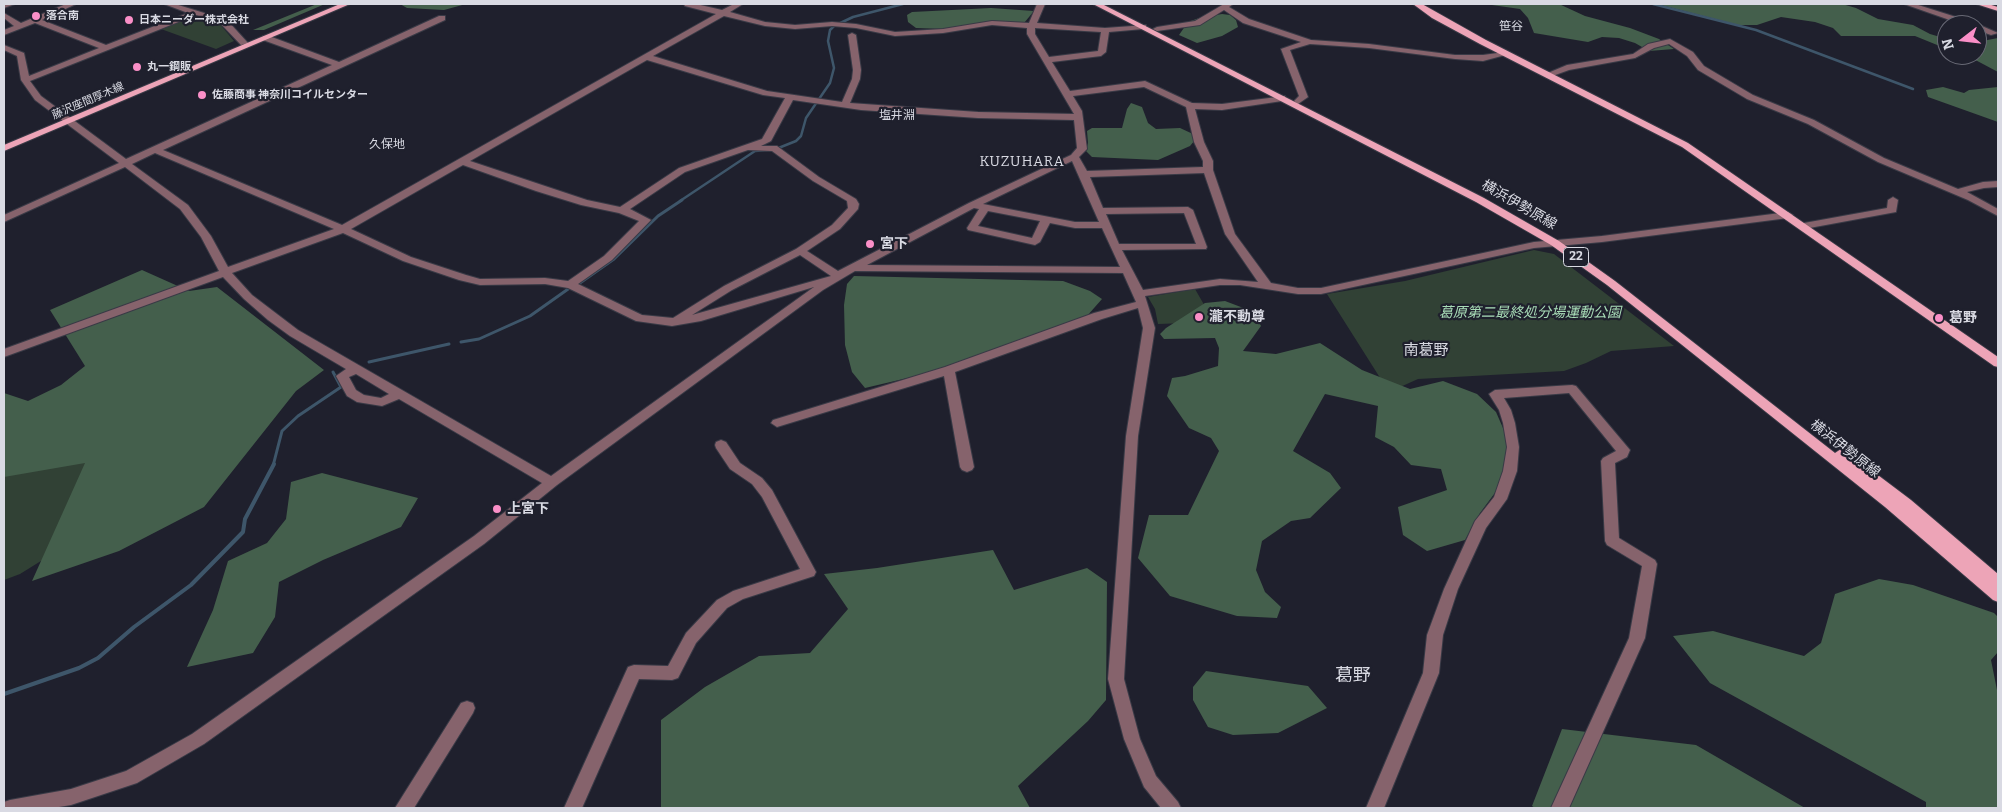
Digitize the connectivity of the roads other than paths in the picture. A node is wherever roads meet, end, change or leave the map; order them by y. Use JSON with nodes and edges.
{"nodes":[{"id":1,"x":11,"y":4,"type":"edge"},
{"id":2,"x":72,"y":4,"type":"edge"},
{"id":3,"x":168,"y":4,"type":"edge"},
{"id":4,"x":336,"y":4,"type":"edge"},
{"id":5,"x":346,"y":4,"type":"edge"},
{"id":6,"x":688,"y":4,"type":"edge"},
{"id":7,"x":739,"y":4,"type":"edge"},
{"id":8,"x":1041,"y":4,"type":"edge"},
{"id":9,"x":1097,"y":4,"type":"edge"},
{"id":10,"x":1106,"y":4,"type":"edge"},
{"id":11,"x":1418,"y":4,"type":"edge"},
{"id":12,"x":1908,"y":4,"type":"edge"},
{"id":13,"x":1980,"y":4,"type":"edge"},
{"id":14,"x":1226,"y":5,"type":"edge"},
{"id":15,"x":4,"y":6,"type":"edge"},
{"id":16,"x":1998,"y":9,"type":"edge"},
{"id":17,"x":195,"y":13,"type":"junction"},
{"id":18,"x":723,"y":13,"type":"junction"},
{"id":19,"x":4,"y":15,"type":"edge"},
{"id":20,"x":1942,"y":15,"type":"edge"},
{"id":21,"x":442,"y":18,"type":"dead end"},
{"id":22,"x":35,"y":20,"type":"junction"},
{"id":23,"x":20,"y":26,"type":"junction"},
{"id":24,"x":1031,"y":27,"type":"junction"},
{"id":25,"x":1144,"y":27,"type":"junction"},
{"id":26,"x":1104,"y":30,"type":"junction"},
{"id":27,"x":1157,"y":30,"type":"junction"},
{"id":28,"x":1987,"y":31,"type":"edge"},
{"id":29,"x":4,"y":33,"type":"edge"},
{"id":30,"x":1994,"y":33,"type":"dead end"},
{"id":31,"x":852,"y":35,"type":"dead end"},
{"id":32,"x":266,"y":38,"type":"junction"},
{"id":33,"x":1310,"y":42,"type":"junction"},
{"id":34,"x":244,"y":43,"type":"junction"},
{"id":35,"x":4,"y":47,"type":"edge"},
{"id":36,"x":106,"y":48,"type":"junction"},
{"id":37,"x":1506,"y":54,"type":"junction"},
{"id":38,"x":646,"y":57,"type":"junction"},
{"id":39,"x":1046,"y":60,"type":"junction"},
{"id":40,"x":340,"y":65,"type":"junction"},
{"id":41,"x":1547,"y":75,"type":"junction"},
{"id":42,"x":25,"y":80,"type":"junction"},
{"id":43,"x":1067,"y":94,"type":"junction"},
{"id":44,"x":790,"y":97,"type":"junction"},
{"id":45,"x":1282,"y":98,"type":"junction"},
{"id":46,"x":1298,"y":101,"type":"junction"},
{"id":47,"x":845,"y":105,"type":"junction"},
{"id":48,"x":1190,"y":106,"type":"junction"},
{"id":49,"x":1079,"y":117,"type":"junction"},
{"id":50,"x":67,"y":120,"type":"junction"},
{"id":51,"x":4,"y":143,"type":"edge"},
{"id":52,"x":750,"y":146,"type":"junction"},
{"id":53,"x":4,"y":148,"type":"edge"},
{"id":54,"x":155,"y":150,"type":"junction"},
{"id":55,"x":1074,"y":157,"type":"junction"},
{"id":56,"x":462,"y":161,"type":"junction"},
{"id":57,"x":127,"y":162,"type":"junction"},
{"id":58,"x":1208,"y":170,"type":"junction"},
{"id":59,"x":1084,"y":174,"type":"junction"},
{"id":60,"x":1998,"y":184,"type":"edge"},
{"id":61,"x":1958,"y":192,"type":"junction"},
{"id":62,"x":1893,"y":200,"type":"dead end"},
{"id":63,"x":979,"y":206,"type":"junction"},
{"id":64,"x":622,"y":210,"type":"junction"},
{"id":65,"x":1100,"y":211,"type":"junction"},
{"id":66,"x":1998,"y":213,"type":"edge"},
{"id":67,"x":1788,"y":215,"type":"junction"},
{"id":68,"x":4,"y":219,"type":"edge"},
{"id":69,"x":1046,"y":220,"type":"junction"},
{"id":70,"x":1106,"y":226,"type":"junction"},
{"id":71,"x":1804,"y":226,"type":"junction"},
{"id":72,"x":343,"y":230,"type":"junction"},
{"id":73,"x":1559,"y":242,"type":"junction"},
{"id":74,"x":1115,"y":246,"type":"junction"},
{"id":75,"x":800,"y":251,"type":"junction"},
{"id":76,"x":853,"y":268,"type":"junction"},
{"id":77,"x":1127,"y":270,"type":"junction"},
{"id":78,"x":225,"y":272,"type":"junction"},
{"id":79,"x":838,"y":276,"type":"junction"},
{"id":80,"x":570,"y":285,"type":"junction"},
{"id":81,"x":1267,"y":286,"type":"junction"},
{"id":82,"x":1141,"y":299,"type":"junction"},
{"id":83,"x":672,"y":322,"type":"junction"},
{"id":84,"x":4,"y":353,"type":"edge"},
{"id":85,"x":1998,"y":363,"type":"edge"},
{"id":86,"x":357,"y":368,"type":"junction"},
{"id":87,"x":949,"y":370,"type":"junction"},
{"id":88,"x":398,"y":394,"type":"junction"},
{"id":89,"x":777,"y":423,"type":"dead end"},
{"id":90,"x":721,"y":445,"type":"dead end"},
{"id":91,"x":967,"y":467,"type":"dead end"},
{"id":92,"x":552,"y":482,"type":"junction"},
{"id":93,"x":1998,"y":582,"type":"edge"},
{"id":94,"x":1998,"y":596,"type":"edge"},
{"id":95,"x":467,"y":708,"type":"dead end"},
{"id":96,"x":10,"y":808,"type":"edge"},
{"id":97,"x":404,"y":808,"type":"edge"},
{"id":98,"x":573,"y":808,"type":"edge"},
{"id":99,"x":1172,"y":808,"type":"edge"},
{"id":100,"x":1375,"y":808,"type":"edge"},
{"id":101,"x":1560,"y":808,"type":"edge"}],
"edges":[{"from":1,"to":15,"type":"street"},
{"from":2,"to":22,"type":"street"},
{"from":3,"to":17,"type":"street"},
{"from":4,"to":34,"type":"main road","name":"藤沢座間厚木線"},
{"from":5,"to":32,"type":"main road","name":"藤沢座間厚木線"},
{"from":6,"to":18,"type":"street"},
{"from":7,"to":18,"type":"street"},
{"from":8,"to":24,"type":"street"},
{"from":9,"to":25,"type":"main road","name":"横浜伊勢原線","number":"22"},
{"from":10,"to":27,"type":"main road","name":"横浜伊勢原線","number":"22"},
{"from":11,"to":37,"type":"main road"},
{"from":12,"to":20,"type":"street"},
{"from":13,"to":16,"type":"main road"},
{"from":14,"to":27,"type":"street"},
{"from":14,"to":33,"type":"street"},
{"from":17,"to":34,"type":"street"},
{"from":17,"to":36,"type":"street"},
{"from":18,"to":24,"type":"street"},
{"from":18,"to":38,"type":"street"},
{"from":19,"to":23,"type":"street"},
{"from":21,"to":40,"type":"street"},
{"from":22,"to":23,"type":"street"},
{"from":22,"to":36,"type":"street"},
{"from":23,"to":29,"type":"street"},
{"from":24,"to":26,"type":"street"},
{"from":24,"to":39,"type":"street"},
{"from":25,"to":26,"type":"street"},
{"from":25,"to":45,"type":"main road","name":"横浜伊勢原線","number":"22"},
{"from":26,"to":39,"type":"street"},
{"from":27,"to":46,"type":"main road","name":"横浜伊勢原線","number":"22"},
{"from":28,"to":30,"type":"street"},
{"from":31,"to":47,"type":"street"},
{"from":32,"to":40,"type":"street"},
{"from":32,"to":50,"type":"main road","name":"藤沢座間厚木線"},
{"from":33,"to":37,"type":"street"},
{"from":33,"to":46,"type":"street"},
{"from":34,"to":50,"type":"main road","name":"藤沢座間厚木線"},
{"from":35,"to":42,"type":"street"},
{"from":36,"to":42,"type":"street"},
{"from":37,"to":41,"type":"main road"},
{"from":38,"to":44,"type":"street"},
{"from":38,"to":56,"type":"street"},
{"from":39,"to":43,"type":"street"},
{"from":40,"to":54,"type":"street"},
{"from":41,"to":61,"type":"street"},
{"from":41,"to":67,"type":"main road"},
{"from":42,"to":50,"type":"street"},
{"from":43,"to":48,"type":"street"},
{"from":43,"to":49,"type":"street"},
{"from":44,"to":47,"type":"street"},
{"from":44,"to":52,"type":"street"},
{"from":45,"to":48,"type":"street"},
{"from":45,"to":73,"type":"main road","name":"横浜伊勢原線","number":"22"},
{"from":46,"to":73,"type":"main road","name":"横浜伊勢原線","number":"22"},
{"from":47,"to":49,"type":"street"},
{"from":48,"to":58,"type":"street"},
{"from":49,"to":55,"type":"street"},
{"from":50,"to":51,"type":"main road","name":"藤沢座間厚木線"},
{"from":50,"to":53,"type":"main road","name":"藤沢座間厚木線"},
{"from":50,"to":57,"type":"street"},
{"from":52,"to":64,"type":"street"},
{"from":52,"to":75,"type":"street"},
{"from":54,"to":57,"type":"street"},
{"from":54,"to":72,"type":"street"},
{"from":55,"to":59,"type":"street"},
{"from":55,"to":63,"type":"street"},
{"from":56,"to":64,"type":"street"},
{"from":56,"to":72,"type":"street"},
{"from":57,"to":68,"type":"street"},
{"from":57,"to":78,"type":"street"},
{"from":58,"to":59,"type":"street"},
{"from":58,"to":81,"type":"street"},
{"from":59,"to":65,"type":"street"},
{"from":60,"to":61,"type":"street"},
{"from":61,"to":66,"type":"street"},
{"from":62,"to":71,"type":"street"},
{"from":63,"to":69,"type":"street"},
{"from":63,"to":69,"type":"street"},
{"from":63,"to":76,"type":"street"},
{"from":64,"to":80,"type":"street"},
{"from":65,"to":70,"type":"street"},
{"from":65,"to":74,"type":"street"},
{"from":67,"to":71,"type":"main road"},
{"from":67,"to":73,"type":"street"},
{"from":69,"to":70,"type":"street"},
{"from":70,"to":74,"type":"street"},
{"from":71,"to":85,"type":"main road"},
{"from":72,"to":78,"type":"street"},
{"from":72,"to":80,"type":"street"},
{"from":73,"to":81,"type":"street"},
{"from":73,"to":93,"type":"main road","name":"横浜伊勢原線","number":"22"},
{"from":73,"to":94,"type":"main road","name":"横浜伊勢原線","number":"22"},
{"from":74,"to":77,"type":"street"},
{"from":75,"to":79,"type":"street"},
{"from":75,"to":83,"type":"street"},
{"from":76,"to":77,"type":"street"},
{"from":76,"to":79,"type":"street"},
{"from":77,"to":82,"type":"street"},
{"from":78,"to":84,"type":"street"},
{"from":78,"to":86,"type":"street"},
{"from":79,"to":83,"type":"street"},
{"from":79,"to":92,"type":"street"},
{"from":80,"to":83,"type":"street"},
{"from":81,"to":82,"type":"street"},
{"from":82,"to":87,"type":"street"},
{"from":82,"to":99,"type":"street"},
{"from":86,"to":88,"type":"street"},
{"from":86,"to":88,"type":"street"},
{"from":87,"to":89,"type":"street"},
{"from":87,"to":91,"type":"street"},
{"from":88,"to":92,"type":"street"},
{"from":90,"to":98,"type":"street"},
{"from":92,"to":96,"type":"street"},
{"from":95,"to":97,"type":"street"},
{"from":100,"to":101,"type":"street"}]}
